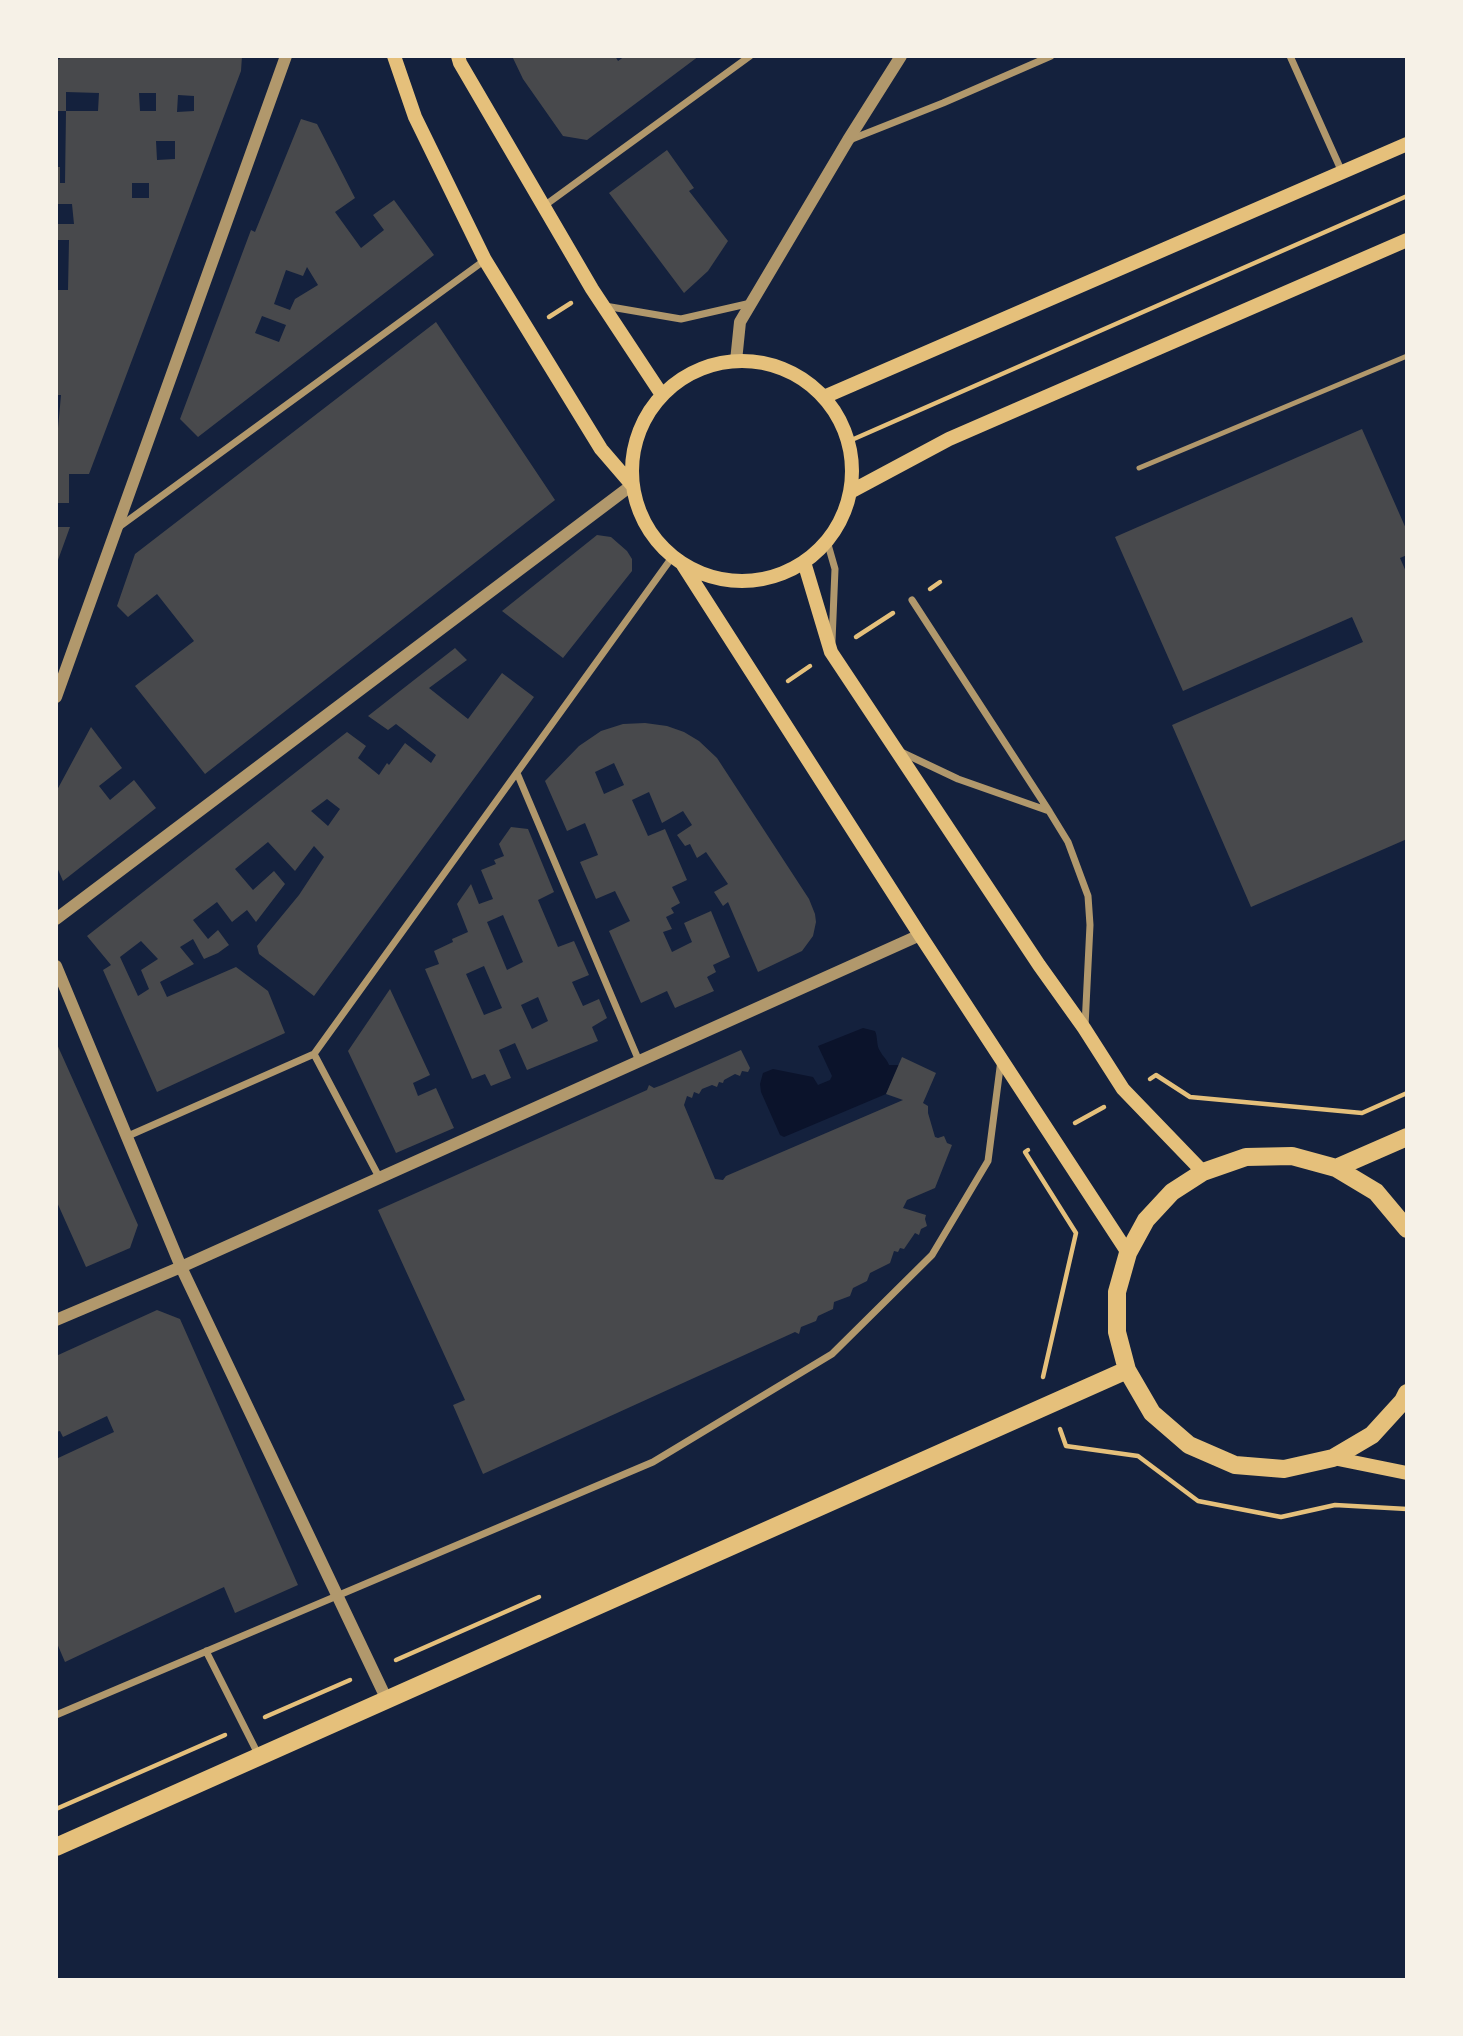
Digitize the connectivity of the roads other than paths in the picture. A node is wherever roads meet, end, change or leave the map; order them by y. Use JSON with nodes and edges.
{"nodes":[{"id":1,"x":286,"y":56,"type":"edge"},
{"id":2,"x":394,"y":56,"type":"edge"},
{"id":3,"x":458,"y":56,"type":"edge"},
{"id":4,"x":750,"y":56,"type":"edge"},
{"id":5,"x":901,"y":56,"type":"edge"},
{"id":6,"x":1051,"y":56,"type":"edge"},
{"id":7,"x":1290,"y":56,"type":"edge"},
{"id":8,"x":848,"y":140,"type":"junction"},
{"id":9,"x":1407,"y":144,"type":"edge"},
{"id":10,"x":1342,"y":172,"type":"junction"},
{"id":11,"x":544,"y":206,"type":"junction"},
{"id":12,"x":1407,"y":240,"type":"edge"},
{"id":13,"x":485,"y":260,"type":"junction"},
{"id":14,"x":751,"y":303,"type":"junction"},
{"id":15,"x":603,"y":305,"type":"junction"},
{"id":16,"x":1407,"y":356,"type":"edge"},
{"id":17,"x":736,"y":361,"type":"junction"},
{"id":18,"x":662,"y":395,"type":"junction"},
{"id":19,"x":824,"y":397,"type":"junction"},
{"id":20,"x":1139,"y":468,"type":"dead end"},
{"id":21,"x":632,"y":485,"type":"junction"},
{"id":22,"x":850,"y":492,"type":"junction"},
{"id":23,"x":116,"y":529,"type":"junction"},
{"id":24,"x":827,"y":541,"type":"junction"},
{"id":25,"x":678,"y":560,"type":"junction"},
{"id":26,"x":804,"y":562,"type":"junction"},
{"id":27,"x":912,"y":600,"type":"dead end"},
{"id":28,"x":831,"y":652,"type":"junction"},
{"id":29,"x":56,"y":697,"type":"edge"},
{"id":30,"x":897,"y":750,"type":"junction"},
{"id":31,"x":517,"y":773,"type":"junction"},
{"id":32,"x":1049,"y":811,"type":"junction"},
{"id":33,"x":56,"y":919,"type":"edge"},
{"id":34,"x":920,"y":935,"type":"junction"},
{"id":35,"x":56,"y":965,"type":"edge"},
{"id":36,"x":1084,"y":1028,"type":"junction"},
{"id":37,"x":314,"y":1054,"type":"junction"},
{"id":38,"x":1001,"y":1059,"type":"junction"},
{"id":39,"x":639,"y":1061,"type":"junction"},
{"id":40,"x":128,"y":1136,"type":"junction"},
{"id":41,"x":1407,"y":1137,"type":"edge"},
{"id":42,"x":1336,"y":1168,"type":"junction"},
{"id":43,"x":1203,"y":1172,"type":"junction"},
{"id":44,"x":379,"y":1177,"type":"junction"},
{"id":45,"x":1407,"y":1229,"type":"edge"},
{"id":46,"x":1128,"y":1253,"type":"junction"},
{"id":47,"x":181,"y":1267,"type":"junction"},
{"id":48,"x":56,"y":1320,"type":"edge"},
{"id":49,"x":1127,"y":1370,"type":"junction"},
{"id":50,"x":1407,"y":1394,"type":"edge"},
{"id":51,"x":1333,"y":1458,"type":"junction"},
{"id":52,"x":1407,"y":1473,"type":"edge"},
{"id":53,"x":337,"y":1595,"type":"junction"},
{"id":54,"x":206,"y":1651,"type":"junction"},
{"id":55,"x":387,"y":1700,"type":"junction"},
{"id":56,"x":56,"y":1715,"type":"edge"},
{"id":57,"x":259,"y":1756,"type":"junction"},
{"id":58,"x":56,"y":1847,"type":"edge"}],
"edges":[{"from":1,"to":23,"type":"street"},
{"from":2,"to":13,"type":"main road"},
{"from":3,"to":11,"type":"main road"},
{"from":4,"to":11,"type":"street"},
{"from":5,"to":8,"type":"street"},
{"from":6,"to":8,"type":"street"},
{"from":7,"to":10,"type":"street"},
{"from":8,"to":14,"type":"street"},
{"from":9,"to":10,"type":"main road"},
{"from":10,"to":19,"type":"main road"},
{"from":11,"to":15,"type":"main road"},
{"from":12,"to":22,"type":"main road"},
{"from":13,"to":21,"type":"main road"},
{"from":13,"to":23,"type":"street"},
{"from":14,"to":15,"type":"street"},
{"from":14,"to":17,"type":"street"},
{"from":15,"to":18,"type":"main road"},
{"from":16,"to":20,"type":"lane"},
{"from":17,"to":18,"type":"main road"},
{"from":17,"to":19,"type":"main road"},
{"from":18,"to":21,"type":"main road"},
{"from":19,"to":22,"type":"main road"},
{"from":21,"to":25,"type":"main road"},
{"from":21,"to":33,"type":"street"},
{"from":22,"to":24,"type":"main road"},
{"from":23,"to":29,"type":"street"},
{"from":24,"to":26,"type":"main road"},
{"from":24,"to":28,"type":"street"},
{"from":25,"to":26,"type":"main road"},
{"from":25,"to":31,"type":"street"},
{"from":25,"to":34,"type":"main road"},
{"from":26,"to":28,"type":"main road"},
{"from":27,"to":32,"type":"street"},
{"from":28,"to":30,"type":"main road"},
{"from":30,"to":32,"type":"street"},
{"from":30,"to":36,"type":"main road"},
{"from":31,"to":37,"type":"street"},
{"from":31,"to":39,"type":"street"},
{"from":32,"to":36,"type":"street"},
{"from":34,"to":38,"type":"main road"},
{"from":34,"to":39,"type":"street"},
{"from":35,"to":40,"type":"street"},
{"from":36,"to":43,"type":"main road"},
{"from":37,"to":40,"type":"street"},
{"from":37,"to":44,"type":"street"},
{"from":38,"to":46,"type":"main road"},
{"from":38,"to":53,"type":"street"},
{"from":39,"to":44,"type":"street"},
{"from":40,"to":47,"type":"street"},
{"from":41,"to":42,"type":"main road"},
{"from":42,"to":43,"type":"main road"},
{"from":42,"to":45,"type":"main road"},
{"from":43,"to":46,"type":"main road"},
{"from":44,"to":47,"type":"street"},
{"from":46,"to":49,"type":"main road"},
{"from":47,"to":48,"type":"street"},
{"from":47,"to":53,"type":"street"},
{"from":49,"to":51,"type":"main road"},
{"from":49,"to":55,"type":"main road"},
{"from":50,"to":51,"type":"main road"},
{"from":51,"to":52,"type":"main road"},
{"from":53,"to":54,"type":"street"},
{"from":53,"to":55,"type":"street"},
{"from":54,"to":56,"type":"street"},
{"from":54,"to":57,"type":"street"},
{"from":55,"to":57,"type":"main road"},
{"from":57,"to":58,"type":"main road"}]}
